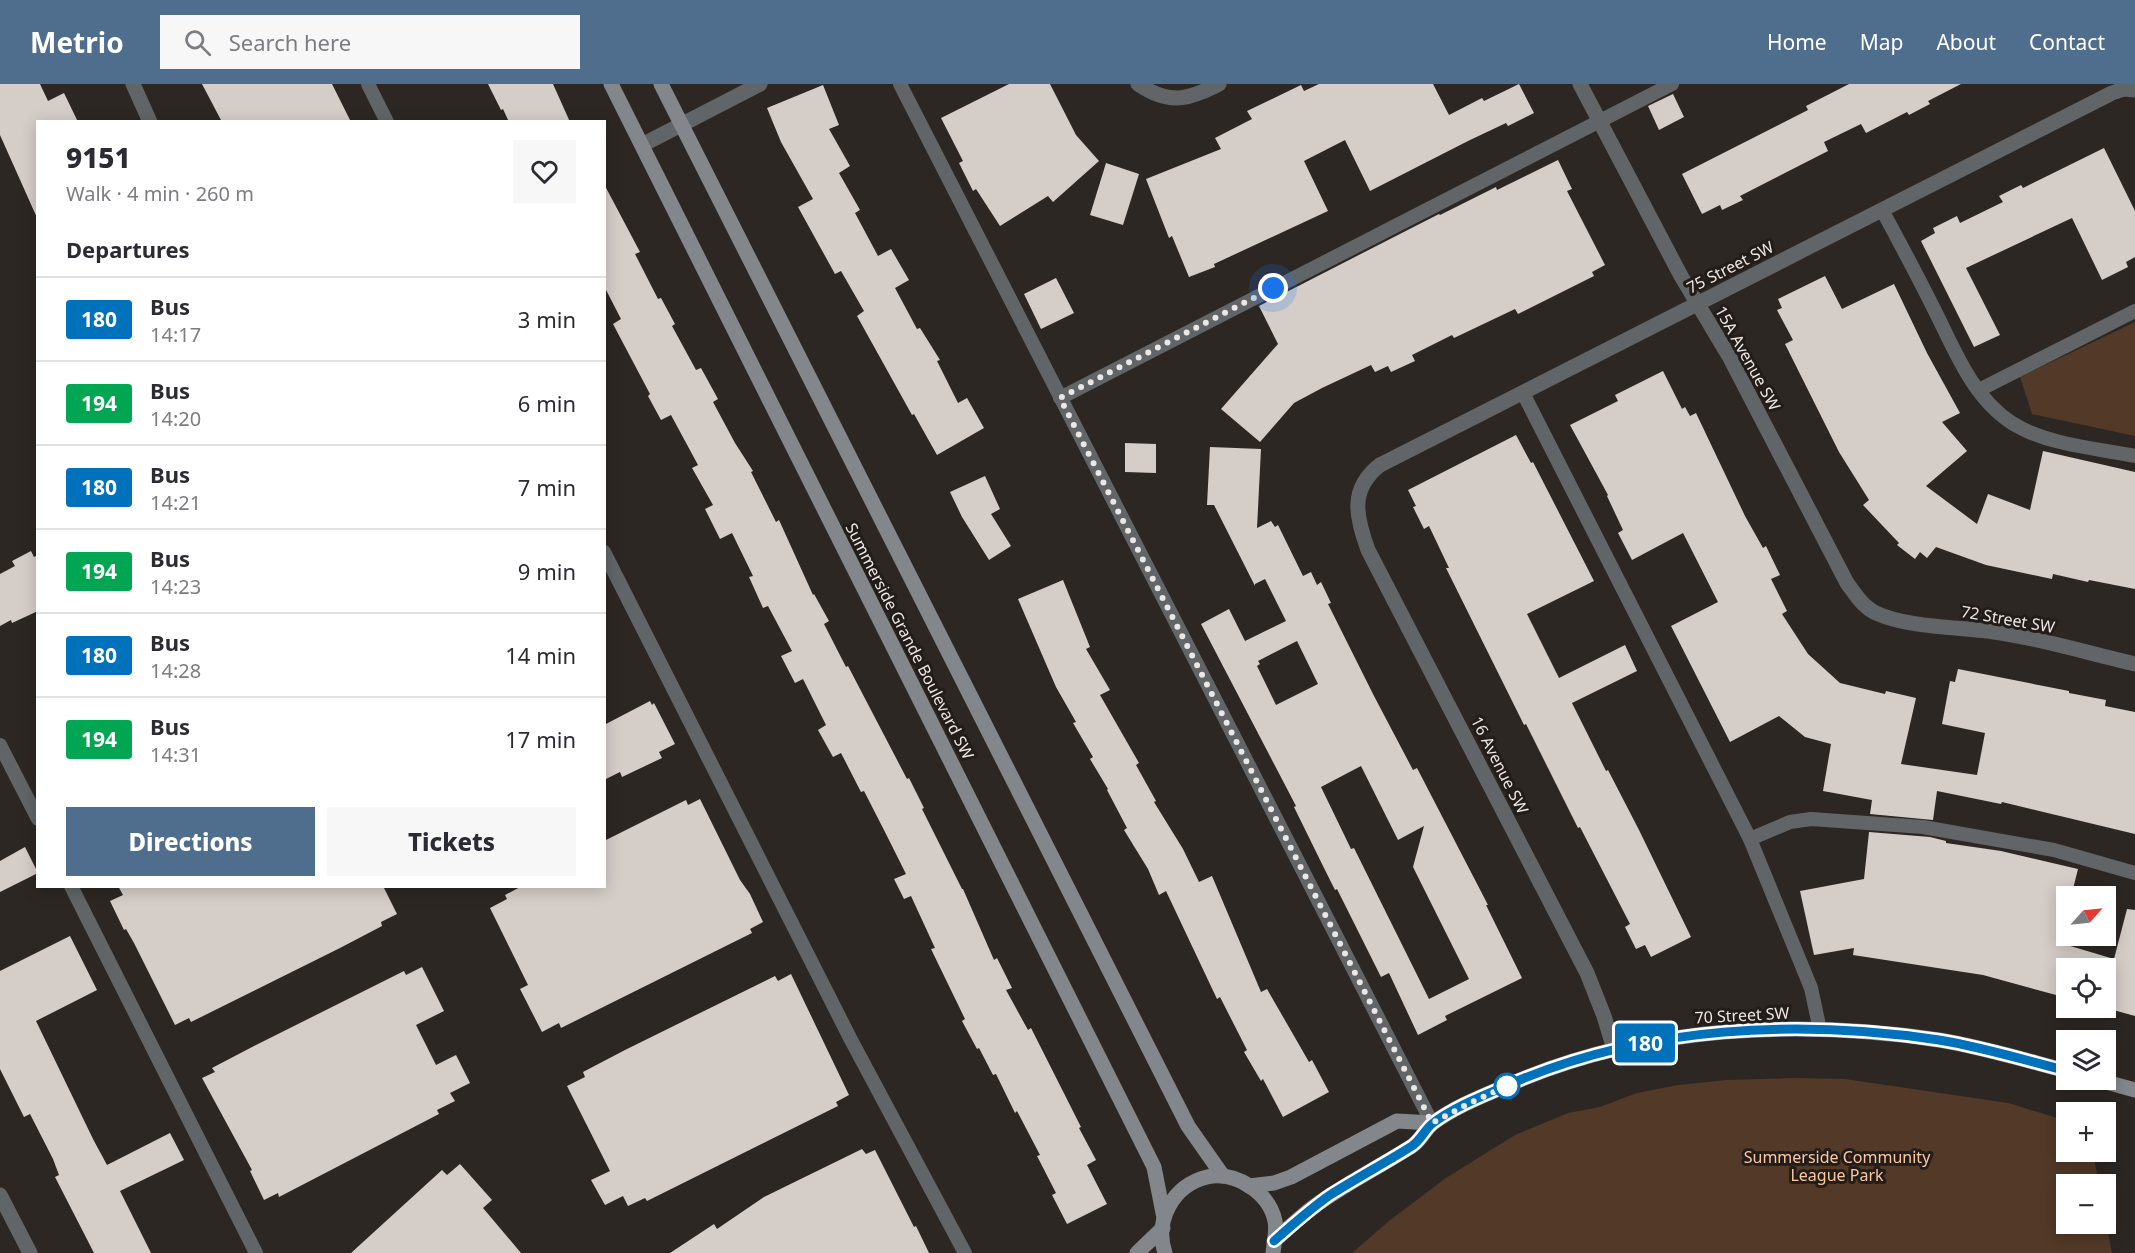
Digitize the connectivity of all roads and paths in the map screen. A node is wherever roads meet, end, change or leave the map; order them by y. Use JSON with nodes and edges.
{"nodes":[{"id":1,"x":133,"y":84,"type":"edge"},
{"id":2,"x":368,"y":84,"type":"edge"},
{"id":3,"x":611,"y":84,"type":"edge"},
{"id":4,"x":661,"y":84,"type":"edge"},
{"id":5,"x":760,"y":84,"type":"edge"},
{"id":6,"x":900,"y":84,"type":"edge"},
{"id":7,"x":1219,"y":84,"type":"edge"},
{"id":8,"x":1580,"y":84,"type":"edge"},
{"id":9,"x":1672,"y":84,"type":"edge"},
{"id":10,"x":1145,"y":88,"type":"edge"},
{"id":11,"x":2135,"y":90,"type":"edge"},
{"id":12,"x":149,"y":120,"type":"edge"},
{"id":13,"x":386,"y":120,"type":"edge"},
{"id":14,"x":1599,"y":121,"type":"junction"},
{"id":15,"x":681,"y":124,"type":"junction"},
{"id":16,"x":642,"y":145,"type":"junction"},
{"id":17,"x":1882,"y":210,"type":"junction"},
{"id":18,"x":1697,"y":304,"type":"junction"},
{"id":19,"x":2135,"y":311,"type":"edge"},
{"id":20,"x":1979,"y":390,"type":"junction"},
{"id":21,"x":1522,"y":393,"type":"junction"},
{"id":22,"x":1060,"y":398,"type":"junction"},
{"id":23,"x":2135,"y":456,"type":"edge"},
{"id":24,"x":1359,"y":498,"type":"joint"},
{"id":25,"x":606,"y":556,"type":"edge"},
{"id":26,"x":1874,"y":612,"type":"joint"},
{"id":27,"x":2135,"y":664,"type":"edge"},
{"id":28,"x":0,"y":745,"type":"edge"},
{"id":29,"x":36,"y":815,"type":"edge"},
{"id":30,"x":1750,"y":839,"type":"junction"},
{"id":31,"x":2135,"y":873,"type":"edge"},
{"id":32,"x":72,"y":888,"type":"edge"},
{"id":33,"x":1820,"y":1030,"type":"junction"},
{"id":34,"x":1614,"y":1049,"type":"junction"},
{"id":35,"x":2056,"y":1068,"type":"edge"},
{"id":36,"x":2116,"y":1085,"type":"edge"},
{"id":37,"x":2135,"y":1090,"type":"edge"},
{"id":38,"x":1432,"y":1123,"type":"junction"},
{"id":39,"x":1223,"y":1176,"type":"junction"},
{"id":40,"x":1249,"y":1186,"type":"junction"},
{"id":41,"x":0,"y":1195,"type":"edge"},
{"id":42,"x":1163,"y":1223,"type":"junction"},
{"id":43,"x":1273,"y":1247,"type":"edge"},
{"id":44,"x":30,"y":1253,"type":"edge"},
{"id":45,"x":256,"y":1253,"type":"edge"},
{"id":46,"x":965,"y":1253,"type":"edge"},
{"id":47,"x":1137,"y":1253,"type":"edge"},
{"id":48,"x":1165,"y":1253,"type":"edge"}],
"edges":[{"from":1,"to":12,"type":"street"},
{"from":2,"to":13,"type":"lane"},
{"from":3,"to":16,"type":"street","name":"Summerside Grande Boulevard SW"},
{"from":4,"to":15,"type":"street","name":"Summerside Grande Boulevard SW"},
{"from":5,"to":15,"type":"street"},
{"from":6,"to":22,"type":"lane"},
{"from":7,"to":10,"type":"street"},
{"from":8,"to":14,"type":"street","name":"15A Avenue SW"},
{"from":9,"to":14,"type":"lane"},
{"from":11,"to":17,"type":"street","name":"75 Street SW"},
{"from":14,"to":18,"type":"street","name":"15A Avenue SW"},
{"from":14,"to":22,"type":"lane"},
{"from":15,"to":16,"type":"street"},
{"from":15,"to":39,"type":"street","name":"Summerside Grande Boulevard SW"},
{"from":16,"to":42,"type":"street","name":"Summerside Grande Boulevard SW"},
{"from":17,"to":18,"type":"street","name":"75 Street SW"},
{"from":17,"to":20,"type":"lane"},
{"from":18,"to":21,"type":"street","name":"75 Street SW"},
{"from":18,"to":26,"type":"street","name":"15A Avenue SW"},
{"from":19,"to":20,"type":"lane"},
{"from":20,"to":23,"type":"lane"},
{"from":21,"to":24,"type":"street","name":"75 Street SW"},
{"from":21,"to":30,"type":"lane"},
{"from":22,"to":38,"type":"lane"},
{"from":24,"to":34,"type":"street","name":"16 Avenue SW"},
{"from":25,"to":46,"type":"lane"},
{"from":26,"to":27,"type":"street","name":"72 Street SW"},
{"from":28,"to":29,"type":"lane"},
{"from":30,"to":31,"type":"lane"},
{"from":30,"to":33,"type":"lane"},
{"from":32,"to":45,"type":"lane"},
{"from":33,"to":34,"type":"street","name":"70 Street SW"},
{"from":33,"to":35,"type":"street","name":"70 Street SW"},
{"from":34,"to":38,"type":"street","name":"70 Street SW"},
{"from":36,"to":37,"type":"street"},
{"from":38,"to":40,"type":"street"},
{"from":38,"to":43,"type":"street","name":"70 Street SW"},
{"from":39,"to":40,"type":"street"},
{"from":39,"to":42,"type":"street"},
{"from":40,"to":43,"type":"street"},
{"from":41,"to":44,"type":"street"},
{"from":42,"to":47,"type":"street"},
{"from":42,"to":48,"type":"street","name":"Summerside Grande Boulevard SW"}]}
